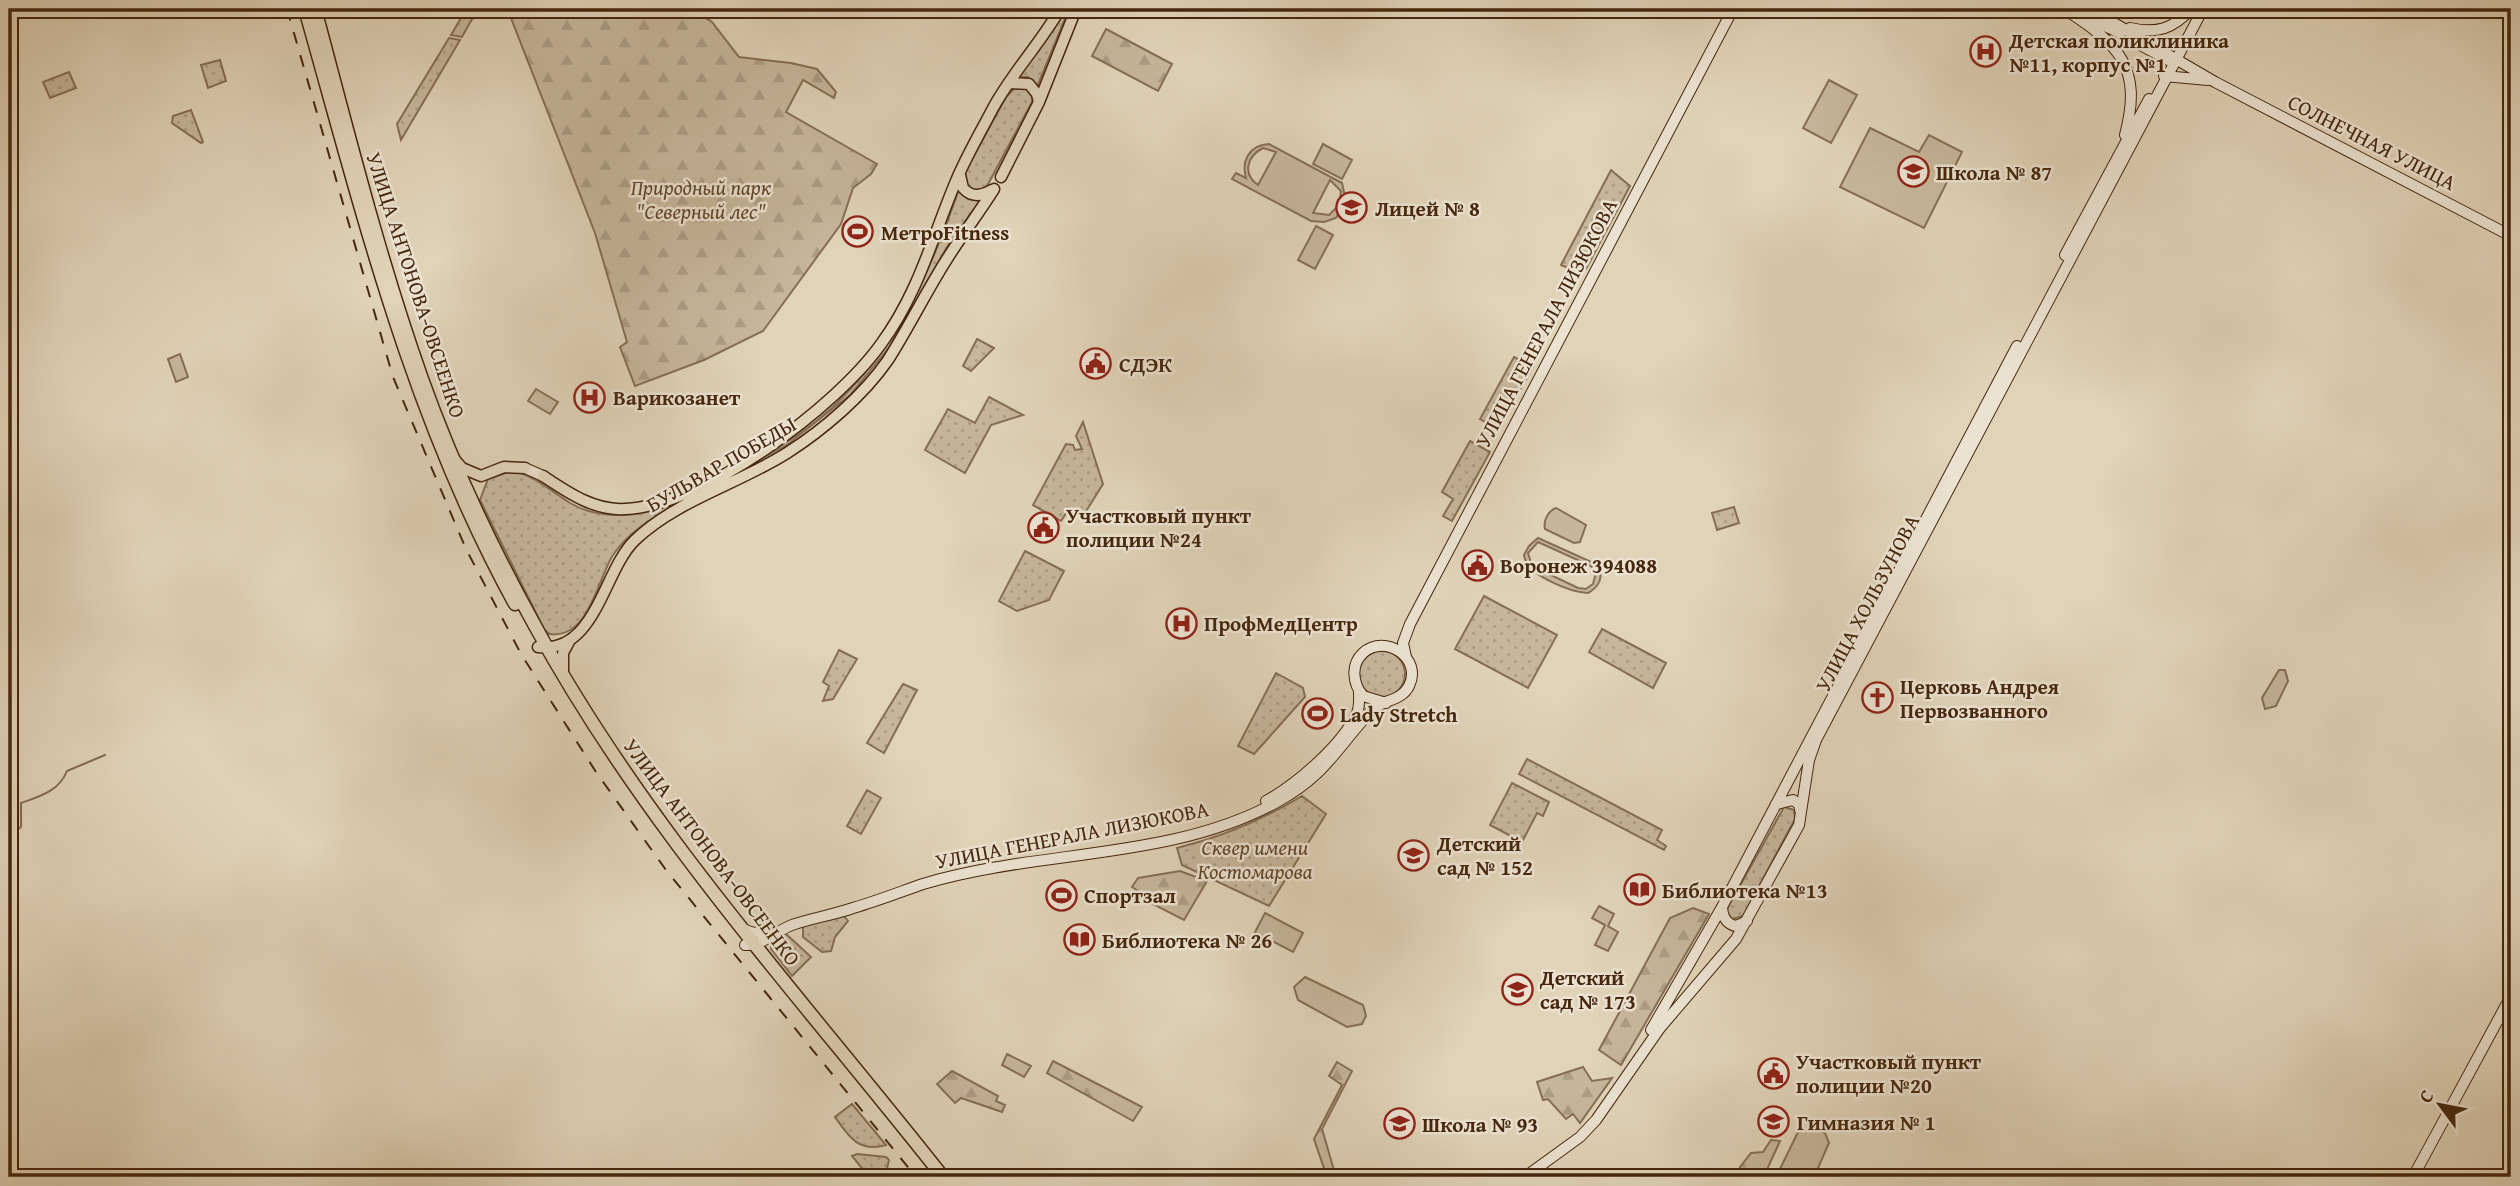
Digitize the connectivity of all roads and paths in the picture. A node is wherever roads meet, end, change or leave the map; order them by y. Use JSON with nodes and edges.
{"nodes":[{"id":1,"x":304,"y":9,"type":"edge"},
{"id":2,"x":315,"y":9,"type":"edge"},
{"id":3,"x":1060,"y":9,"type":"edge"},
{"id":4,"x":1076,"y":9,"type":"edge"},
{"id":5,"x":1727,"y":9,"type":"edge"},
{"id":6,"x":1733,"y":9,"type":"edge"},
{"id":7,"x":2065,"y":9,"type":"edge"},
{"id":8,"x":2090,"y":9,"type":"edge"},
{"id":9,"x":2193,"y":9,"type":"edge"},
{"id":10,"x":2203,"y":9,"type":"edge"},
{"id":11,"x":2119,"y":25,"type":"junction"},
{"id":12,"x":2173,"y":59,"type":"junction"},
{"id":13,"x":2164,"y":76,"type":"junction"},
{"id":14,"x":2215,"y":82,"type":"junction"},
{"id":15,"x":1009,"y":83,"type":"junction"},
{"id":16,"x":1039,"y":102,"type":"junction"},
{"id":17,"x":2114,"y":162,"type":"junction"},
{"id":18,"x":960,"y":172,"type":"junction"},
{"id":19,"x":1001,"y":177,"type":"joint"},
{"id":20,"x":994,"y":189,"type":"junction"},
{"id":21,"x":2511,"y":236,"type":"edge"},
{"id":22,"x":1587,"y":282,"type":"junction"},
{"id":23,"x":1968,"y":444,"type":"junction"},
{"id":24,"x":454,"y":457,"type":"junction"},
{"id":25,"x":525,"y":468,"type":"joint"},
{"id":26,"x":479,"y":477,"type":"junction"},
{"id":27,"x":542,"y":477,"type":"joint"},
{"id":28,"x":461,"y":485,"type":"junction"},
{"id":29,"x":677,"y":504,"type":"junction"},
{"id":30,"x":570,"y":639,"type":"junction"},
{"id":31,"x":1385,"y":645,"type":"junction"},
{"id":32,"x":543,"y":647,"type":"junction"},
{"id":33,"x":1406,"y":657,"type":"junction"},
{"id":34,"x":563,"y":675,"type":"junction"},
{"id":35,"x":1359,"y":691,"type":"junction"},
{"id":36,"x":1386,"y":703,"type":"junction"},
{"id":37,"x":1776,"y":804,"type":"junction"},
{"id":38,"x":1801,"y":814,"type":"junction"},
{"id":39,"x":1158,"y":839,"type":"junction"},
{"id":40,"x":1722,"y":907,"type":"junction"},
{"id":41,"x":798,"y":919,"type":"junction"},
{"id":42,"x":1748,"y":920,"type":"junction"},
{"id":43,"x":742,"y":928,"type":"junction"},
{"id":44,"x":770,"y":932,"type":"junction"},
{"id":45,"x":754,"y":947,"type":"junction"},
{"id":46,"x":1673,"y":993,"type":"junction"},
{"id":47,"x":2511,"y":996,"type":"edge"},
{"id":48,"x":1684,"y":1000,"type":"junction"},
{"id":49,"x":1538,"y":1165,"type":"junction"},
{"id":50,"x":933,"y":1177,"type":"edge"},
{"id":51,"x":943,"y":1177,"type":"edge"},
{"id":52,"x":1515,"y":1177,"type":"edge"},
{"id":53,"x":1525,"y":1177,"type":"edge"},
{"id":54,"x":2413,"y":1177,"type":"edge"}],
"edges":[{"from":1,"to":28,"type":"highway","name":"УЛИЦА АНТОНОВА-ОВСЕЕНКО"},
{"from":2,"to":24,"type":"highway","name":"УЛИЦА АНТОНОВА-ОВСЕЕНКО"},
{"from":3,"to":15,"type":"main road","name":"БУЛЬВАР ПОБЕДЫ"},
{"from":4,"to":16,"type":"main road","name":"БУЛЬВАР ПОБЕДЫ"},
{"from":5,"to":22,"type":"main road","name":"УЛИЦА ГЕНЕРАЛА ЛИЗЮКОВА"},
{"from":6,"to":22,"type":"main road","name":"УЛИЦА ГЕНЕРАЛА ЛИЗЮКОВА"},
{"from":7,"to":12,"type":"main road"},
{"from":7,"to":17,"type":"main road"},
{"from":8,"to":11,"type":"main road"},
{"from":9,"to":11,"type":"main road"},
{"from":9,"to":12,"type":"main road","name":"УЛИЦА ХОЛЬЗУНОВА"},
{"from":10,"to":12,"type":"main road","name":"УЛИЦА ХОЛЬЗУНОВА"},
{"from":11,"to":12,"type":"main road"},
{"from":12,"to":13,"type":"main road","name":"УЛИЦА ХОЛЬЗУНОВА"},
{"from":12,"to":14,"type":"main road","name":"СОЛНЕЧНАЯ УЛИЦА"},
{"from":13,"to":14,"type":"main road","name":"СОЛНЕЧНАЯ УЛИЦА"},
{"from":13,"to":17,"type":"main road","name":"УЛИЦА ХОЛЬЗУНОВА"},
{"from":13,"to":23,"type":"main road","name":"УЛИЦА ХОЛЬЗУНОВА"},
{"from":14,"to":21,"type":"main road","name":"СОЛНЕЧНАЯ УЛИЦА"},
{"from":15,"to":16,"type":"main road"},
{"from":15,"to":18,"type":"main road","name":"БУЛЬВАР ПОБЕДЫ"},
{"from":16,"to":19,"type":"main road","name":"БУЛЬВАР ПОБЕДЫ"},
{"from":17,"to":23,"type":"main road","name":"УЛИЦА ХОЛЬЗУНОВА"},
{"from":18,"to":20,"type":"main road"},
{"from":18,"to":29,"type":"main road","name":"БУЛЬВАР ПОБЕДЫ"},
{"from":19,"to":20,"type":"main road","name":"БУЛЬВАР ПОБЕДЫ"},
{"from":20,"to":29,"type":"main road","name":"БУЛЬВАР ПОБЕДЫ"},
{"from":22,"to":31,"type":"main road","name":"УЛИЦА ГЕНЕРАЛА ЛИЗЮКОВА"},
{"from":22,"to":33,"type":"main road","name":"УЛИЦА ГЕНЕРАЛА ЛИЗЮКОВА"},
{"from":23,"to":37,"type":"main road","name":"УЛИЦА ХОЛЬЗУНОВА"},
{"from":23,"to":38,"type":"main road","name":"УЛИЦА ХОЛЬЗУНОВА"},
{"from":24,"to":26,"type":"main road"},
{"from":24,"to":28,"type":"highway","name":"УЛИЦА АНТОНОВА-ОВСЕЕНКО"},
{"from":25,"to":26,"type":"main road","name":"БУЛЬВАР ПОБЕДЫ"},
{"from":25,"to":27,"type":"main road","name":"БУЛЬВАР ПОБЕДЫ"},
{"from":26,"to":28,"type":"main road","name":"БУЛЬВАР ПОБЕДЫ"},
{"from":27,"to":29,"type":"main road","name":"БУЛЬВАР ПОБЕДЫ"},
{"from":28,"to":32,"type":"highway","name":"УЛИЦА АНТОНОВА-ОВСЕЕНКО"},
{"from":29,"to":30,"type":"main road","name":"БУЛЬВАР ПОБЕДЫ"},
{"from":30,"to":32,"type":"main road","name":"БУЛЬВАР ПОБЕДЫ"},
{"from":30,"to":34,"type":"main road"},
{"from":31,"to":33,"type":"main road"},
{"from":31,"to":35,"type":"main road"},
{"from":32,"to":34,"type":"highway","name":"УЛИЦА АНТОНОВА-ОВСЕЕНКО"},
{"from":32,"to":45,"type":"highway","name":"УЛИЦА АНТОНОВА-ОВСЕЕНКО"},
{"from":33,"to":36,"type":"main road"},
{"from":34,"to":43,"type":"highway","name":"УЛИЦА АНТОНОВА-ОВСЕЕНКО"},
{"from":35,"to":36,"type":"main road"},
{"from":35,"to":39,"type":"main road","name":"УЛИЦА ГЕНЕРАЛА ЛИЗЮКОВА"},
{"from":36,"to":39,"type":"main road","name":"УЛИЦА ГЕНЕРАЛА ЛИЗЮКОВА"},
{"from":37,"to":38,"type":"main road"},
{"from":37,"to":40,"type":"main road","name":"УЛИЦА ХОЛЬЗУНОВА"},
{"from":38,"to":42,"type":"main road","name":"УЛИЦА ХОЛЬЗУНОВА"},
{"from":39,"to":41,"type":"main road","name":"УЛИЦА ГЕНЕРАЛА ЛИЗЮКОВА"},
{"from":39,"to":41,"type":"main road","name":"УЛИЦА ГЕНЕРАЛА ЛИЗЮКОВА"},
{"from":40,"to":42,"type":"main road"},
{"from":40,"to":46,"type":"main road","name":"УЛИЦА ХОЛЬЗУНОВА"},
{"from":41,"to":44,"type":"main road","name":"УЛИЦА ГЕНЕРАЛА ЛИЗЮКОВА"},
{"from":42,"to":48,"type":"main road","name":"УЛИЦА ХОЛЬЗУНОВА"},
{"from":43,"to":44,"type":"main road"},
{"from":43,"to":45,"type":"highway","name":"УЛИЦА АНТОНОВА-ОВСЕЕНКО"},
{"from":44,"to":45,"type":"main road"},
{"from":45,"to":50,"type":"highway","name":"УЛИЦА АНТОНОВА-ОВСЕЕНКО"},
{"from":45,"to":51,"type":"highway","name":"УЛИЦА АНТОНОВА-ОВСЕЕНКО"},
{"from":46,"to":48,"type":"main road"},
{"from":46,"to":49,"type":"main road","name":"УЛИЦА ХОЛЬЗУНОВА"},
{"from":47,"to":54,"type":"main road"},
{"from":48,"to":49,"type":"main road","name":"УЛИЦА ХОЛЬЗУНОВА"},
{"from":49,"to":52,"type":"main road","name":"УЛИЦА ХОЛЬЗУНОВА"},
{"from":49,"to":53,"type":"main road","name":"УЛИЦА ХОЛЬЗУНОВА"}]}
